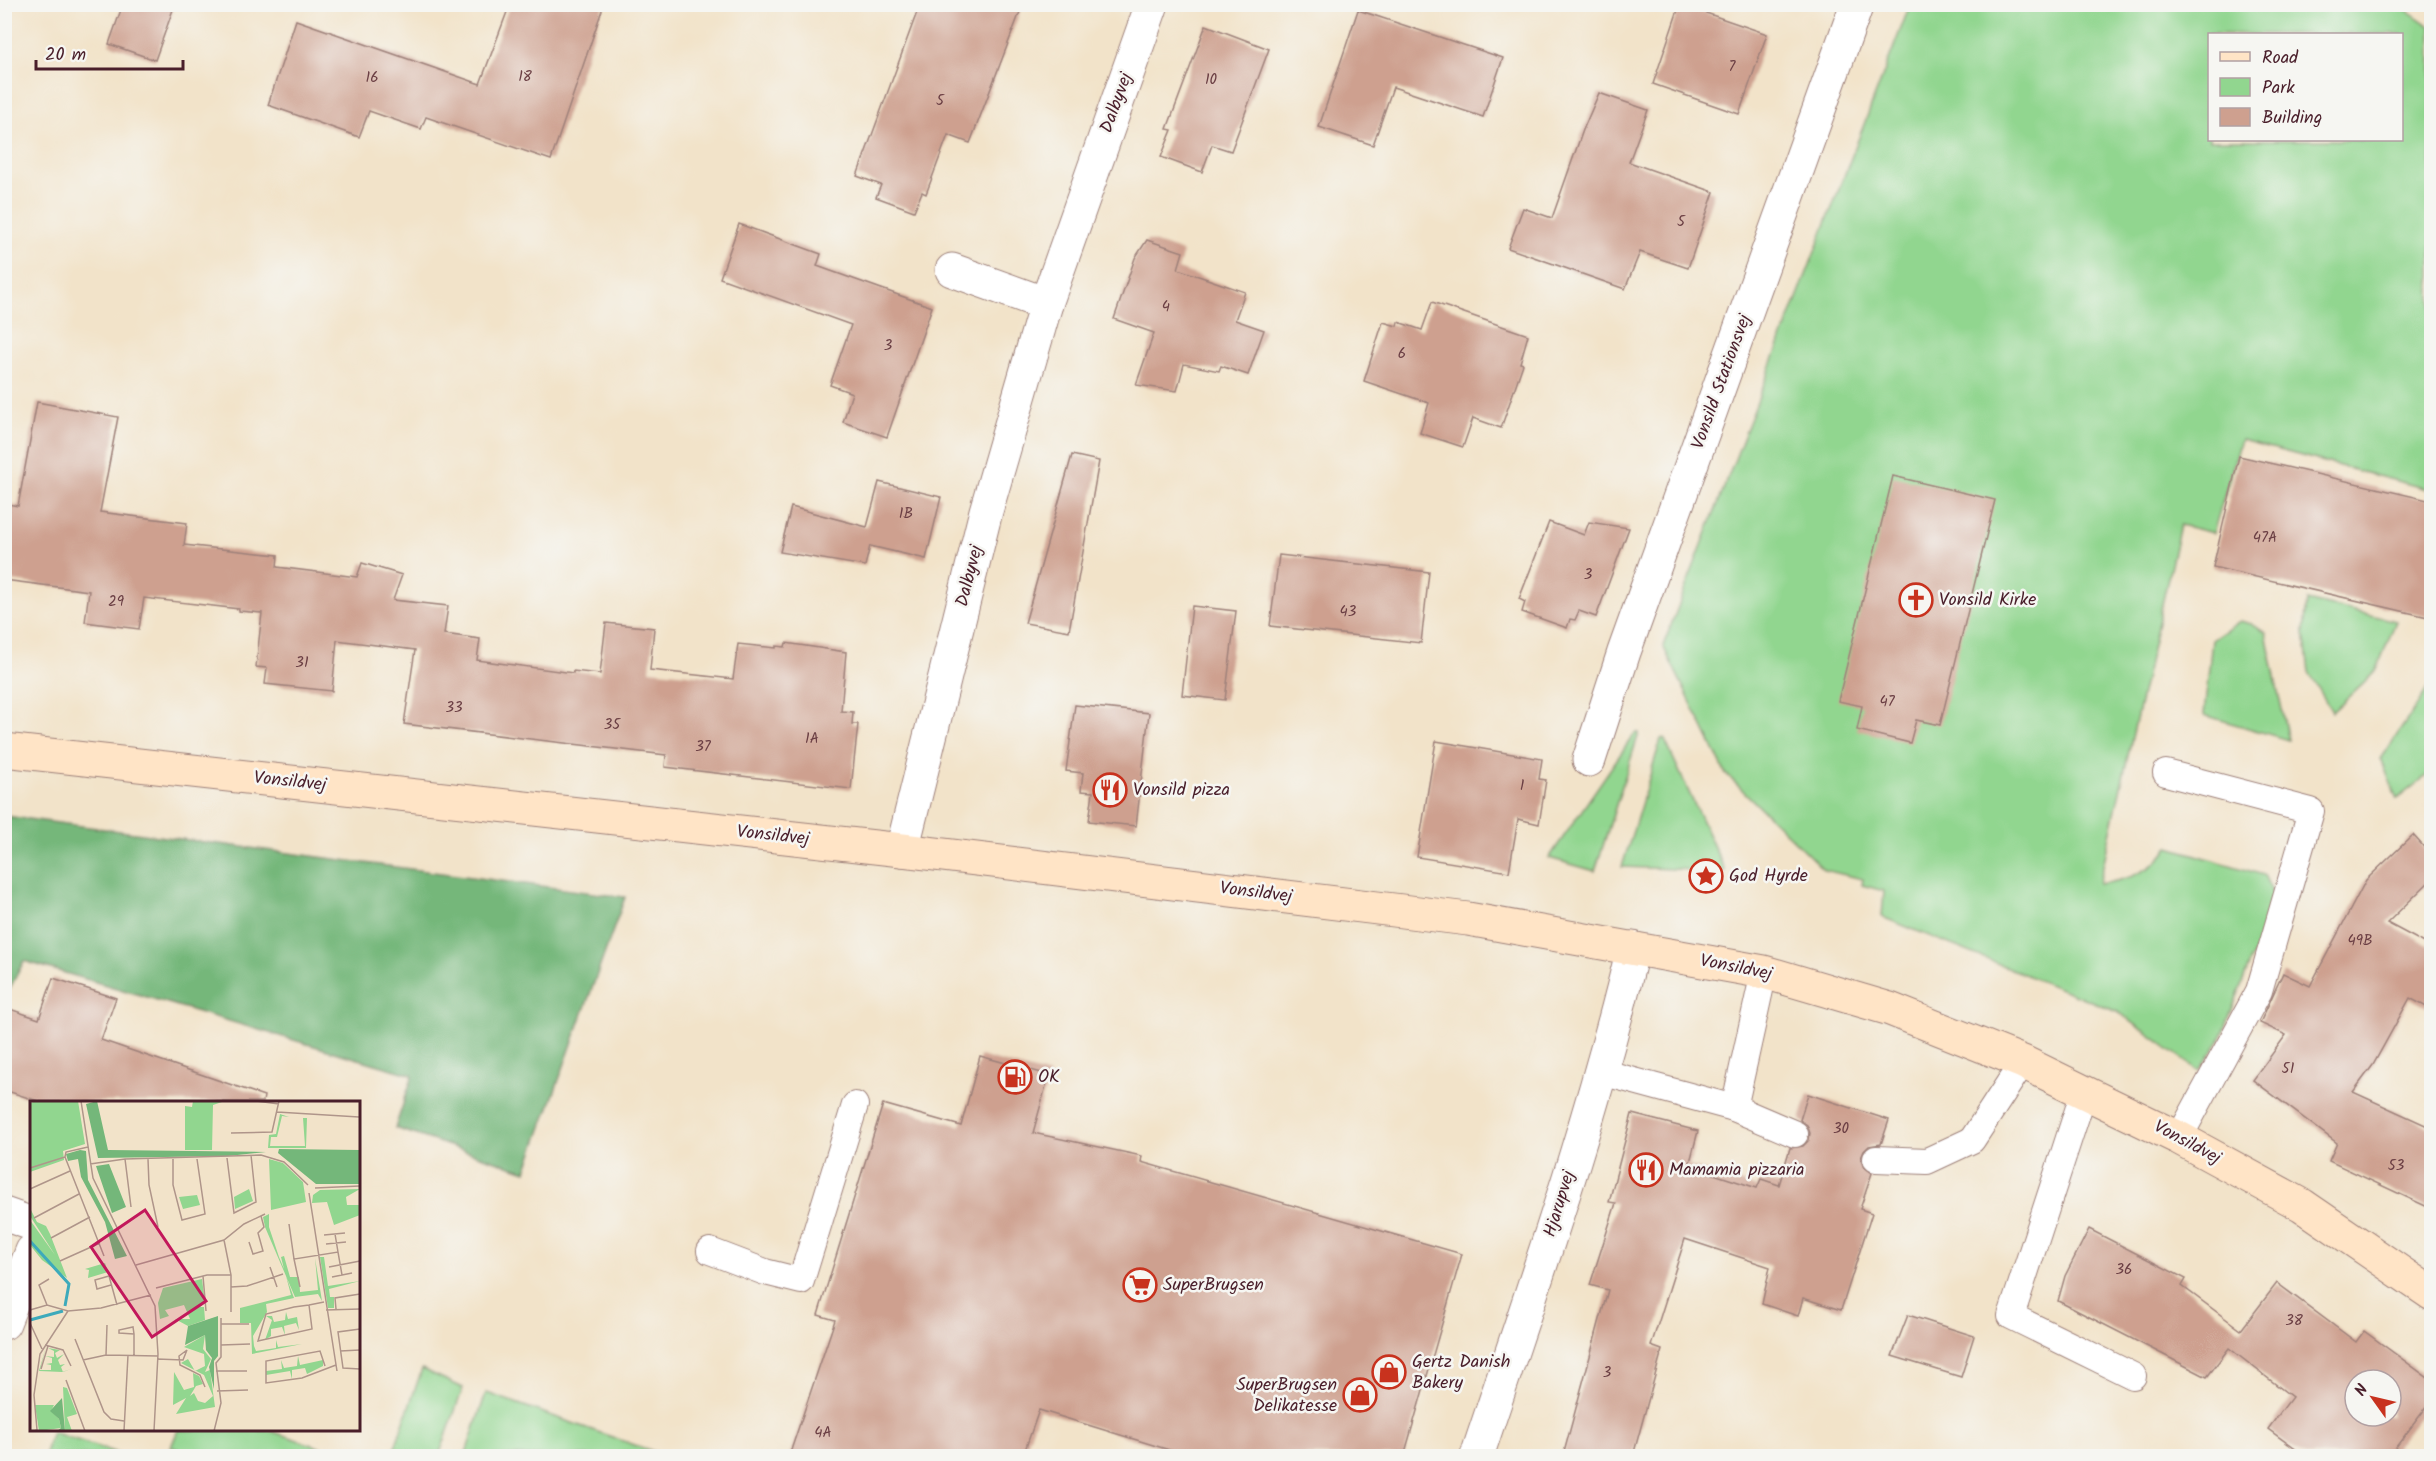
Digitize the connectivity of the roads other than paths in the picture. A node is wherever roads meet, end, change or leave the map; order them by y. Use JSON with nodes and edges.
{"nodes":[{"id":1,"x":1152,"y":4,"type":"edge"},
{"id":2,"x":1857,"y":4,"type":"edge"},
{"id":3,"x":952,"y":270,"type":"dead end"},
{"id":4,"x":1046,"y":304,"type":"junction"},
{"id":5,"x":4,"y":750,"type":"edge"},
{"id":6,"x":1589,"y":760,"type":"dead end"},
{"id":7,"x":2166,"y":773,"type":"dead end"},
{"id":8,"x":902,"y":850,"type":"junction"},
{"id":9,"x":1633,"y":948,"type":"junction"},
{"id":10,"x":1764,"y":972,"type":"junction"},
{"id":11,"x":2023,"y":1062,"type":"junction"},
{"id":12,"x":1601,"y":1072,"type":"junction"},
{"id":13,"x":2084,"y":1092,"type":"junction"},
{"id":14,"x":855,"y":1106,"type":"dead end"},
{"id":15,"x":1734,"y":1108,"type":"junction"},
{"id":16,"x":1795,"y":1134,"type":"dead end"},
{"id":17,"x":2180,"y":1138,"type":"junction"},
{"id":18,"x":1876,"y":1160,"type":"dead end"},
{"id":19,"x":4,"y":1214,"type":"edge"},
{"id":20,"x":30,"y":1223,"type":"edge"},
{"id":21,"x":710,"y":1251,"type":"dead end"},
{"id":22,"x":30,"y":1256,"type":"edge"},
{"id":23,"x":2432,"y":1294,"type":"edge"},
{"id":24,"x":4,"y":1323,"type":"edge"},
{"id":25,"x":2133,"y":1376,"type":"dead end"},
{"id":26,"x":1477,"y":1456,"type":"edge"}],
"edges":[{"from":1,"to":4,"type":"street","name":"Dalbyvej"},
{"from":2,"to":6,"type":"street","name":"Vonsild Stationsvej"},
{"from":3,"to":4,"type":"street"},
{"from":4,"to":8,"type":"street","name":"Dalbyvej"},
{"from":5,"to":8,"type":"main road","name":"Vonsildvej"},
{"from":7,"to":17,"type":"lane"},
{"from":8,"to":9,"type":"main road","name":"Vonsildvej"},
{"from":9,"to":10,"type":"main road","name":"Vonsildvej"},
{"from":9,"to":12,"type":"street","name":"Hjarupvej"},
{"from":10,"to":11,"type":"main road","name":"Vonsildvej"},
{"from":10,"to":15,"type":"lane"},
{"from":11,"to":13,"type":"main road","name":"Vonsildvej"},
{"from":11,"to":18,"type":"lane"},
{"from":12,"to":15,"type":"lane"},
{"from":12,"to":26,"type":"street","name":"Hjarupvej"},
{"from":13,"to":17,"type":"main road","name":"Vonsildvej"},
{"from":13,"to":25,"type":"lane"},
{"from":14,"to":21,"type":"lane"},
{"from":15,"to":16,"type":"lane"},
{"from":17,"to":23,"type":"main road","name":"Vonsildvej"},
{"from":19,"to":20,"type":"street"},
{"from":22,"to":24,"type":"street"}]}
